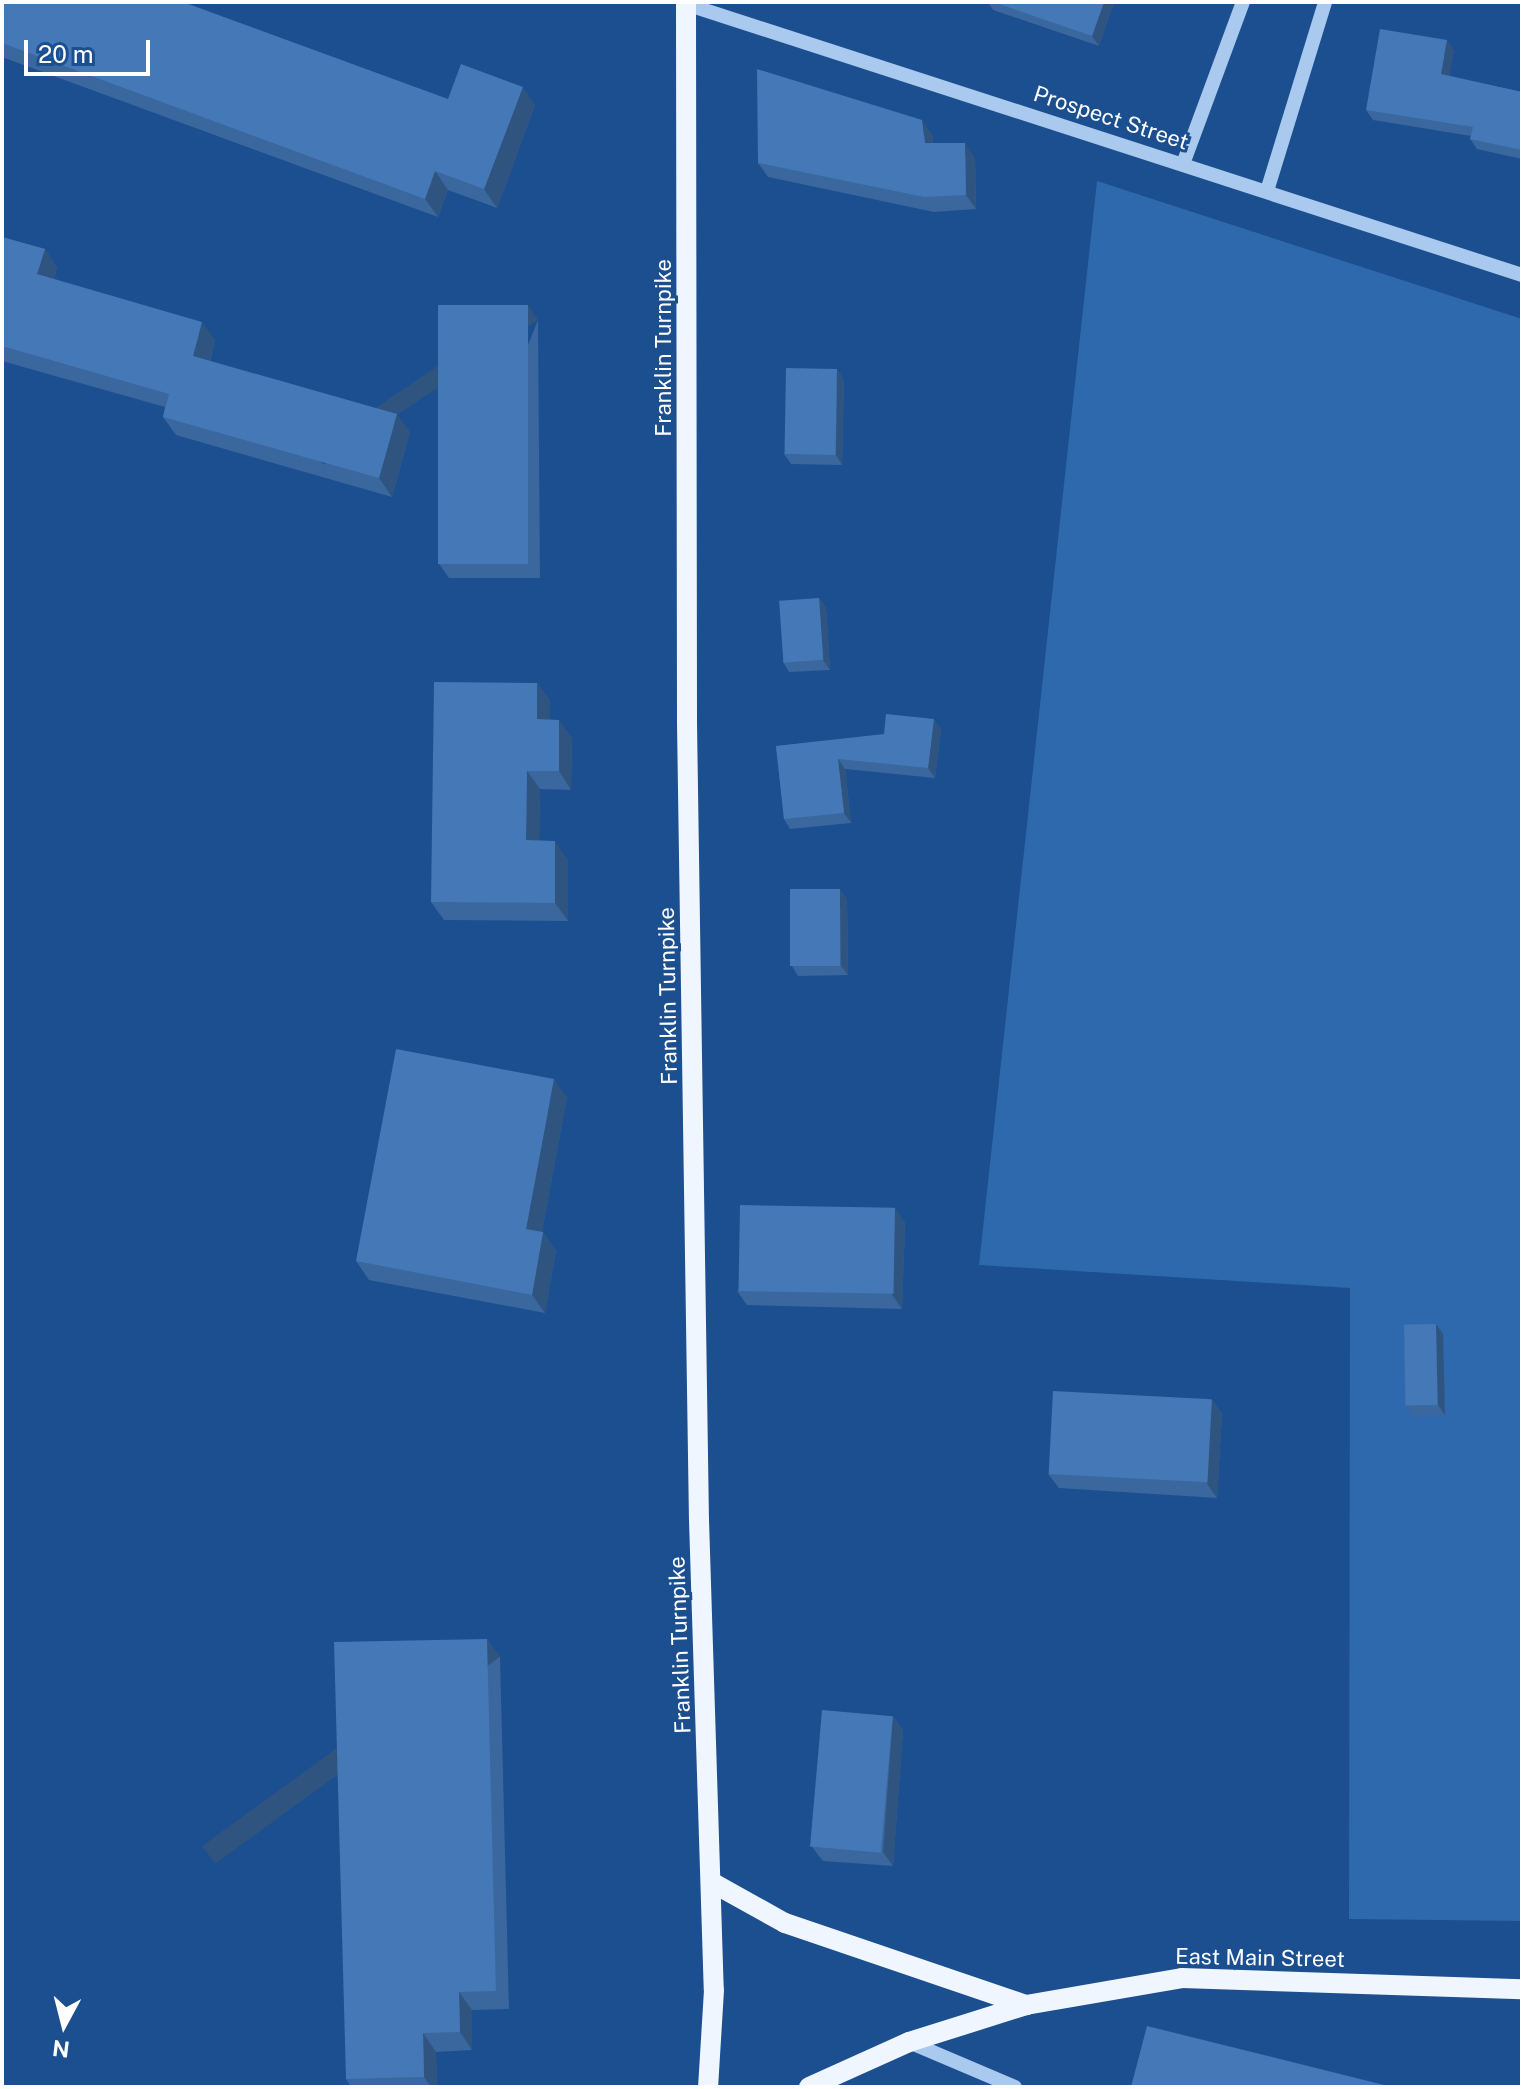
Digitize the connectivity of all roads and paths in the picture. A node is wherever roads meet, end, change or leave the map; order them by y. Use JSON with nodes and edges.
{"nodes":[{"id":1,"x":1243,"y":2,"type":"edge"},
{"id":2,"x":1325,"y":2,"type":"edge"},
{"id":3,"x":686,"y":3,"type":"edge"},
{"id":4,"x":1183,"y":164,"type":"junction"},
{"id":5,"x":1267,"y":191,"type":"junction"},
{"id":6,"x":1522,"y":275,"type":"edge"},
{"id":7,"x":713,"y":1883,"type":"junction"},
{"id":8,"x":1522,"y":1989,"type":"edge"},
{"id":9,"x":1026,"y":2005,"type":"junction"},
{"id":10,"x":909,"y":2042,"type":"junction"},
{"id":11,"x":708,"y":2087,"type":"edge"},
{"id":12,"x":809,"y":2087,"type":"edge"},
{"id":13,"x":1015,"y":2087,"type":"edge"}],
"edges":[{"from":1,"to":4,"type":"street"},
{"from":2,"to":5,"type":"street"},
{"from":3,"to":4,"type":"street","name":"Prospect Street"},
{"from":3,"to":7,"type":"main road","name":"Franklin Turnpike"},
{"from":4,"to":5,"type":"street","name":"Prospect Street"},
{"from":5,"to":6,"type":"street","name":"Prospect Street"},
{"from":7,"to":9,"type":"main road"},
{"from":7,"to":11,"type":"main road","name":"Franklin Turnpike"},
{"from":8,"to":9,"type":"main road","name":"East Main Street"},
{"from":9,"to":10,"type":"main road","name":"East Main Street"},
{"from":10,"to":12,"type":"main road","name":"East Main Street"},
{"from":10,"to":13,"type":"street"}]}
